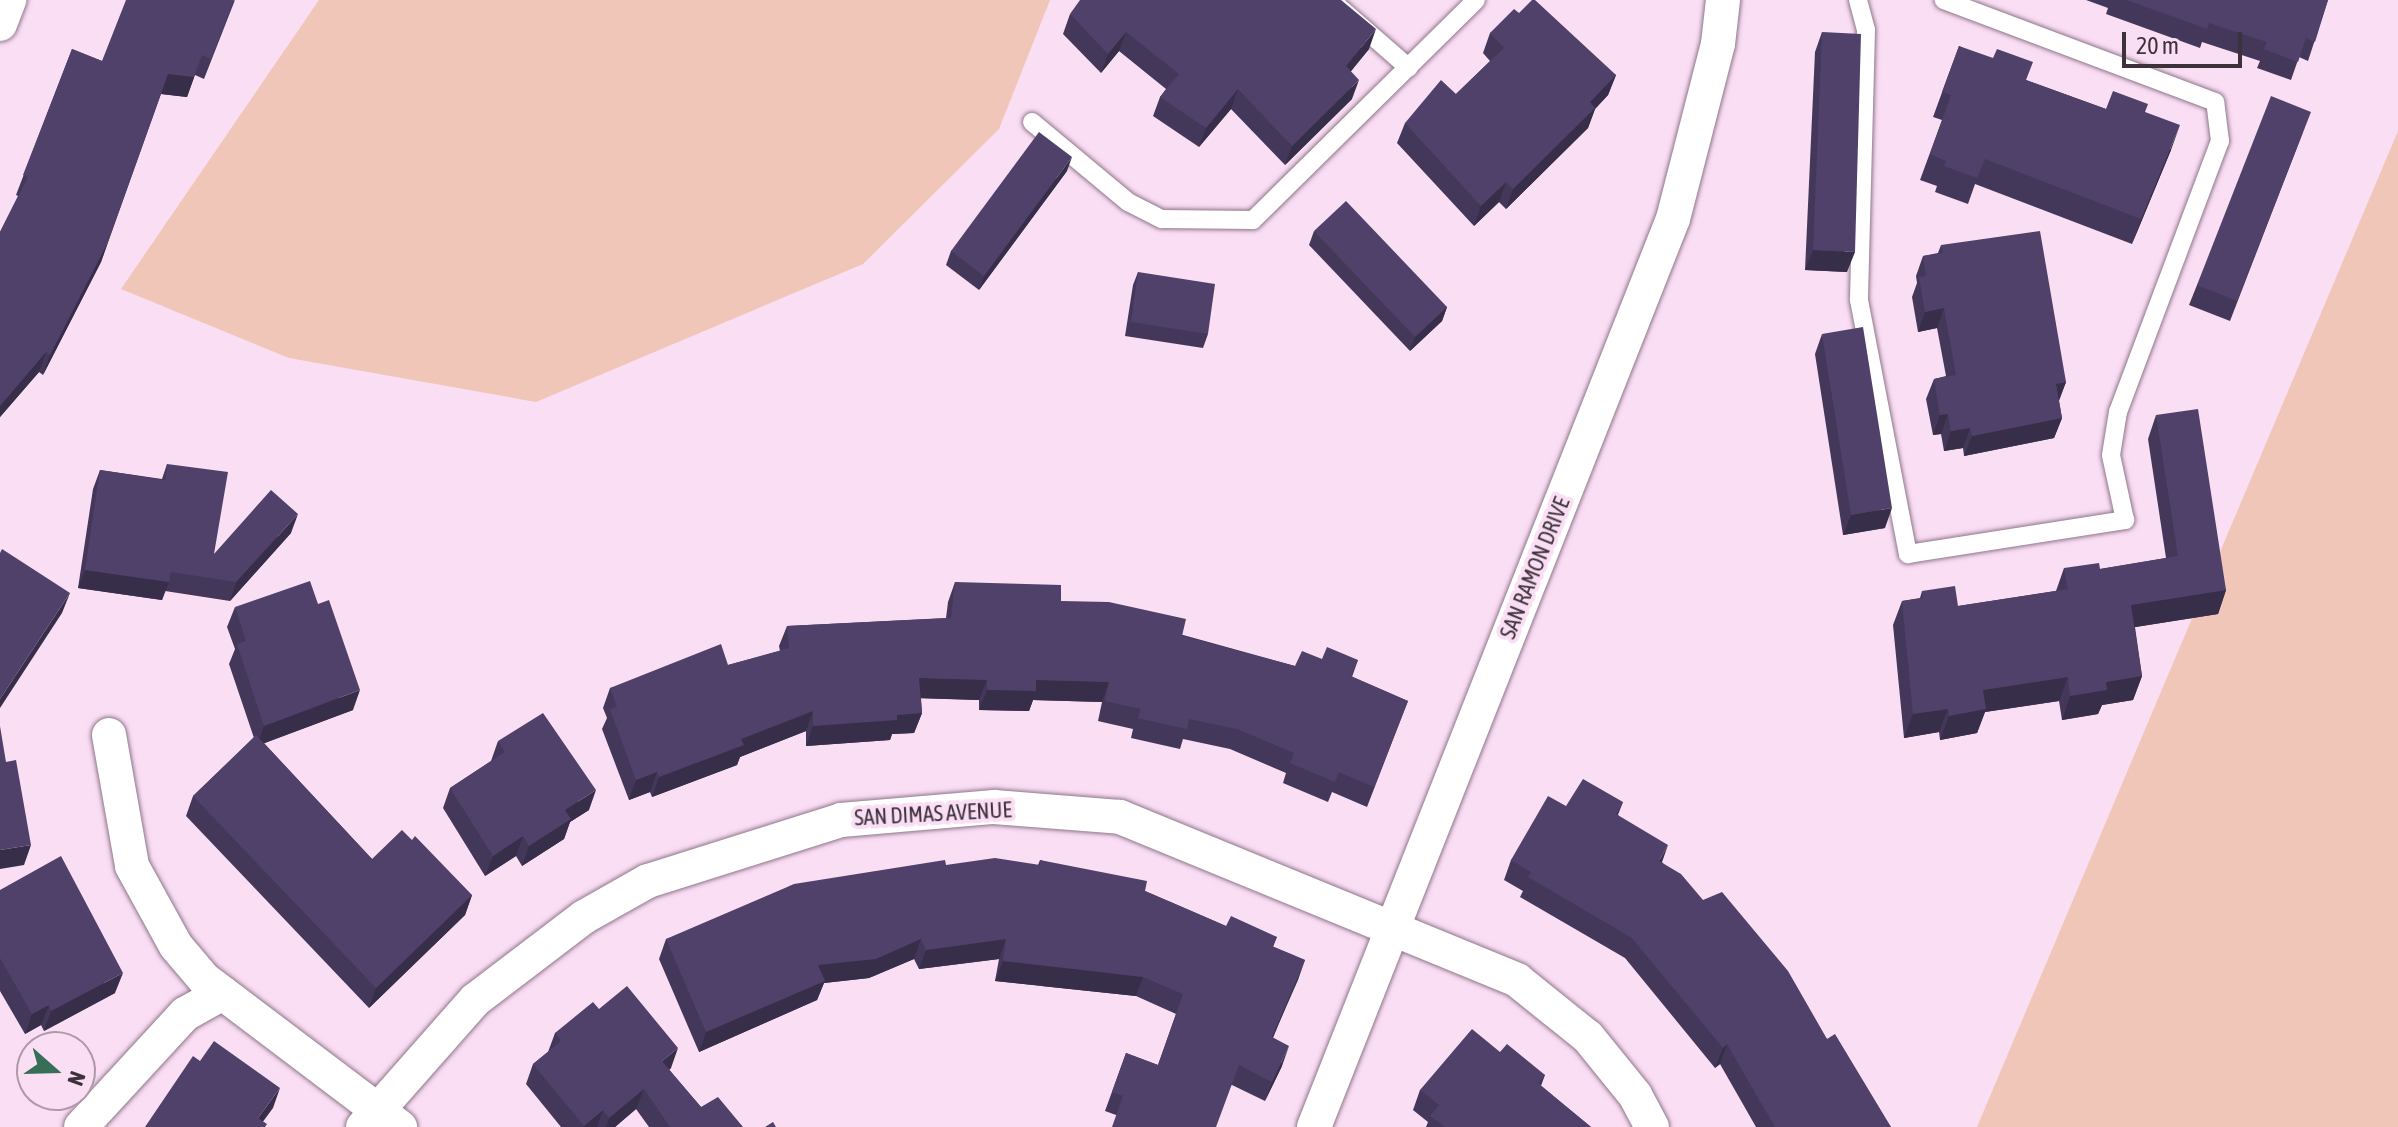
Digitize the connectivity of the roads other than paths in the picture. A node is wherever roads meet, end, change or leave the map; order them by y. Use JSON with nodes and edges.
{"nodes":[{"id":1,"x":9,"y":0,"type":"edge"},
{"id":2,"x":1331,"y":0,"type":"edge"},
{"id":3,"x":1476,"y":0,"type":"edge"},
{"id":4,"x":1723,"y":0,"type":"edge"},
{"id":5,"x":1858,"y":0,"type":"edge"},
{"id":6,"x":1944,"y":0,"type":"edge"},
{"id":7,"x":0,"y":24,"type":"edge"},
{"id":8,"x":1409,"y":68,"type":"junction"},
{"id":9,"x":1032,"y":122,"type":"dead end"},
{"id":10,"x":109,"y":735,"type":"dead end"},
{"id":11,"x":1392,"y":929,"type":"junction"},
{"id":12,"x":223,"y":993,"type":"junction"},
{"id":13,"x":380,"y":1121,"type":"edge"},
{"id":14,"x":81,"y":1127,"type":"edge"},
{"id":15,"x":1314,"y":1127,"type":"edge"},
{"id":16,"x":1652,"y":1127,"type":"edge"}],
"edges":[{"from":1,"to":7,"type":"street"},
{"from":2,"to":8,"type":"lane"},
{"from":3,"to":8,"type":"lane"},
{"from":4,"to":11,"type":"street","name":"SAN RAMON DRIVE"},
{"from":5,"to":6,"type":"lane"},
{"from":8,"to":9,"type":"lane"},
{"from":10,"to":12,"type":"street"},
{"from":11,"to":13,"type":"street","name":"SAN DIMAS AVENUE"},
{"from":11,"to":15,"type":"street","name":"SAN RAMON DRIVE"},
{"from":11,"to":16,"type":"street","name":"SAN DIMAS AVENUE"},
{"from":12,"to":13,"type":"street"},
{"from":12,"to":14,"type":"street"}]}
